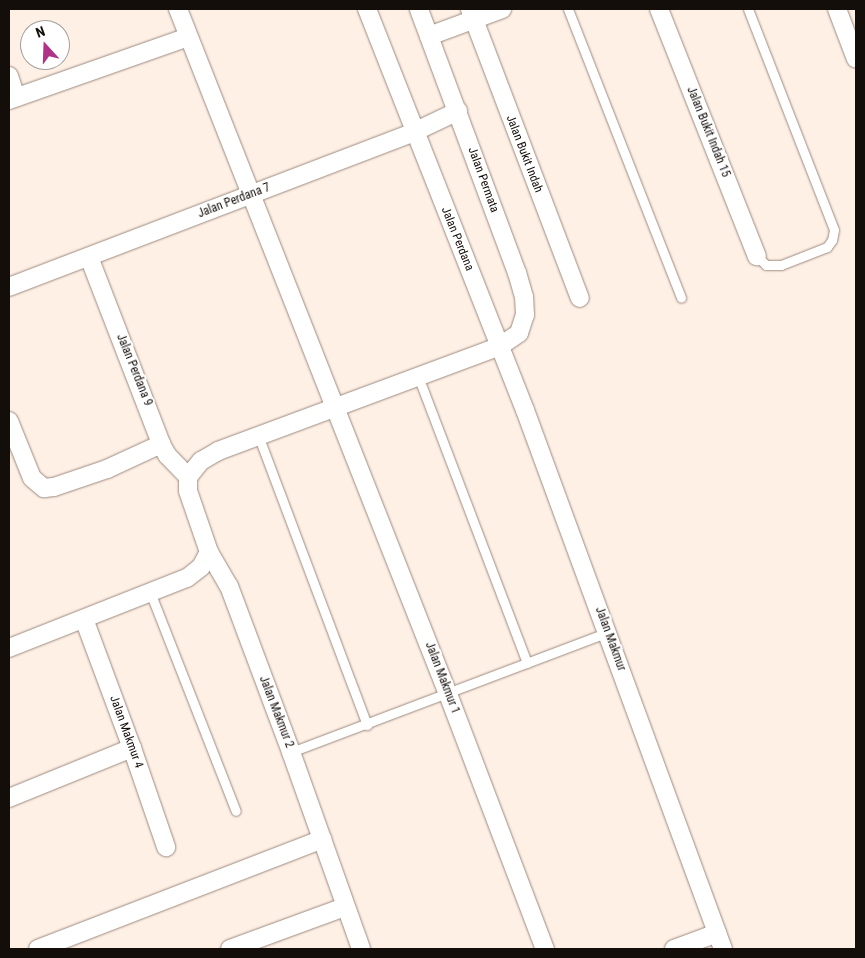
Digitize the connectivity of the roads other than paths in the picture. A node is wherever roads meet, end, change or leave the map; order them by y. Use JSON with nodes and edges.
{"nodes":[{"id":1,"x":178,"y":9,"type":"edge"},
{"id":2,"x":367,"y":9,"type":"edge"},
{"id":3,"x":419,"y":9,"type":"edge"},
{"id":4,"x":502,"y":9,"type":"edge"},
{"id":5,"x":568,"y":9,"type":"edge"},
{"id":6,"x":659,"y":9,"type":"edge"},
{"id":7,"x":748,"y":9,"type":"edge"},
{"id":8,"x":837,"y":9,"type":"edge"},
{"id":9,"x":472,"y":14,"type":"edge"},
{"id":10,"x":429,"y":36,"type":"junction"},
{"id":11,"x":188,"y":37,"type":"junction"},
{"id":12,"x":856,"y":59,"type":"edge"},
{"id":13,"x":9,"y":76,"type":"edge"},
{"id":14,"x":13,"y":99,"type":"edge"},
{"id":15,"x":458,"y":111,"type":"junction"},
{"id":16,"x":414,"y":132,"type":"junction"},
{"id":17,"x":253,"y":194,"type":"junction"},
{"id":18,"x":757,"y":256,"type":"joint"},
{"id":19,"x":89,"y":257,"type":"junction"},
{"id":20,"x":9,"y":287,"type":"edge"},
{"id":21,"x":580,"y":298,"type":"dead end"},
{"id":22,"x":681,"y":298,"type":"dead end"},
{"id":23,"x":500,"y":346,"type":"junction"},
{"id":24,"x":418,"y":376,"type":"junction"},
{"id":25,"x":336,"y":407,"type":"junction"},
{"id":26,"x":10,"y":430,"type":"edge"},
{"id":27,"x":258,"y":435,"type":"junction"},
{"id":28,"x":161,"y":444,"type":"junction"},
{"id":29,"x":188,"y":477,"type":"junction"},
{"id":30,"x":210,"y":552,"type":"junction"},
{"id":31,"x":150,"y":592,"type":"junction"},
{"id":32,"x":84,"y":619,"type":"junction"},
{"id":33,"x":608,"y":632,"type":"junction"},
{"id":34,"x":9,"y":648,"type":"edge"},
{"id":35,"x":528,"y":663,"type":"junction"},
{"id":36,"x":448,"y":694,"type":"junction"},
{"id":37,"x":367,"y":725,"type":"junction"},
{"id":38,"x":132,"y":748,"type":"junction"},
{"id":39,"x":292,"y":752,"type":"junction"},
{"id":40,"x":9,"y":798,"type":"edge"},
{"id":41,"x":236,"y":811,"type":"dead end"},
{"id":42,"x":323,"y":839,"type":"junction"},
{"id":43,"x":166,"y":847,"type":"dead end"},
{"id":44,"x":345,"y":907,"type":"junction"},
{"id":45,"x":720,"y":941,"type":"edge"},
{"id":46,"x":38,"y":949,"type":"edge"},
{"id":47,"x":230,"y":949,"type":"edge"},
{"id":48,"x":361,"y":949,"type":"edge"},
{"id":49,"x":545,"y":949,"type":"edge"},
{"id":50,"x":674,"y":949,"type":"edge"}],
"edges":[{"from":1,"to":11,"type":"street","name":"Jalan Makmur 1"},
{"from":2,"to":16,"type":"street","name":"Jalan Perdana"},
{"from":3,"to":10,"type":"street","name":"Jalan Permata"},
{"from":4,"to":9,"type":"street"},
{"from":5,"to":22,"type":"lane"},
{"from":6,"to":18,"type":"street","name":"Jalan Bukit Indah 15"},
{"from":7,"to":18,"type":"lane"},
{"from":8,"to":12,"type":"street"},
{"from":9,"to":10,"type":"street"},
{"from":9,"to":21,"type":"street","name":"Jalan Bukit Indah"},
{"from":10,"to":15,"type":"street","name":"Jalan Permata"},
{"from":11,"to":14,"type":"street"},
{"from":11,"to":17,"type":"street","name":"Jalan Makmur 1"},
{"from":13,"to":14,"type":"street"},
{"from":15,"to":16,"type":"street","name":"Jalan Perdana 7"},
{"from":15,"to":23,"type":"street","name":"Jalan Permata"},
{"from":16,"to":17,"type":"street","name":"Jalan Perdana 7"},
{"from":16,"to":23,"type":"street","name":"Jalan Perdana"},
{"from":17,"to":19,"type":"street","name":"Jalan Perdana 7"},
{"from":17,"to":25,"type":"street","name":"Jalan Makmur 1"},
{"from":19,"to":20,"type":"street","name":"Jalan Perdana 7"},
{"from":19,"to":28,"type":"street","name":"Jalan Perdana 9"},
{"from":23,"to":24,"type":"street"},
{"from":23,"to":33,"type":"street","name":"Jalan Makmur"},
{"from":24,"to":25,"type":"street"},
{"from":24,"to":35,"type":"lane"},
{"from":25,"to":27,"type":"street"},
{"from":25,"to":36,"type":"street","name":"Jalan Makmur 1"},
{"from":26,"to":28,"type":"street"},
{"from":27,"to":29,"type":"street"},
{"from":27,"to":37,"type":"lane"},
{"from":28,"to":29,"type":"street","name":"Jalan Perdana 9"},
{"from":29,"to":30,"type":"street","name":"Jalan Makmur 2"},
{"from":30,"to":31,"type":"street"},
{"from":30,"to":39,"type":"street","name":"Jalan Makmur 2"},
{"from":31,"to":32,"type":"street"},
{"from":31,"to":41,"type":"lane"},
{"from":32,"to":34,"type":"street"},
{"from":32,"to":38,"type":"street","name":"Jalan Makmur 4"},
{"from":33,"to":35,"type":"lane"},
{"from":33,"to":45,"type":"street","name":"Jalan Makmur"},
{"from":35,"to":36,"type":"lane"},
{"from":36,"to":37,"type":"lane"},
{"from":36,"to":49,"type":"street","name":"Jalan Makmur 1"},
{"from":37,"to":39,"type":"lane"},
{"from":38,"to":40,"type":"street"},
{"from":38,"to":43,"type":"street","name":"Jalan Makmur 4"},
{"from":39,"to":42,"type":"street","name":"Jalan Makmur 2"},
{"from":42,"to":44,"type":"street","name":"Jalan Makmur 2"},
{"from":42,"to":46,"type":"street"},
{"from":44,"to":47,"type":"street"},
{"from":44,"to":48,"type":"street","name":"Jalan Makmur 2"},
{"from":45,"to":50,"type":"street"}]}
